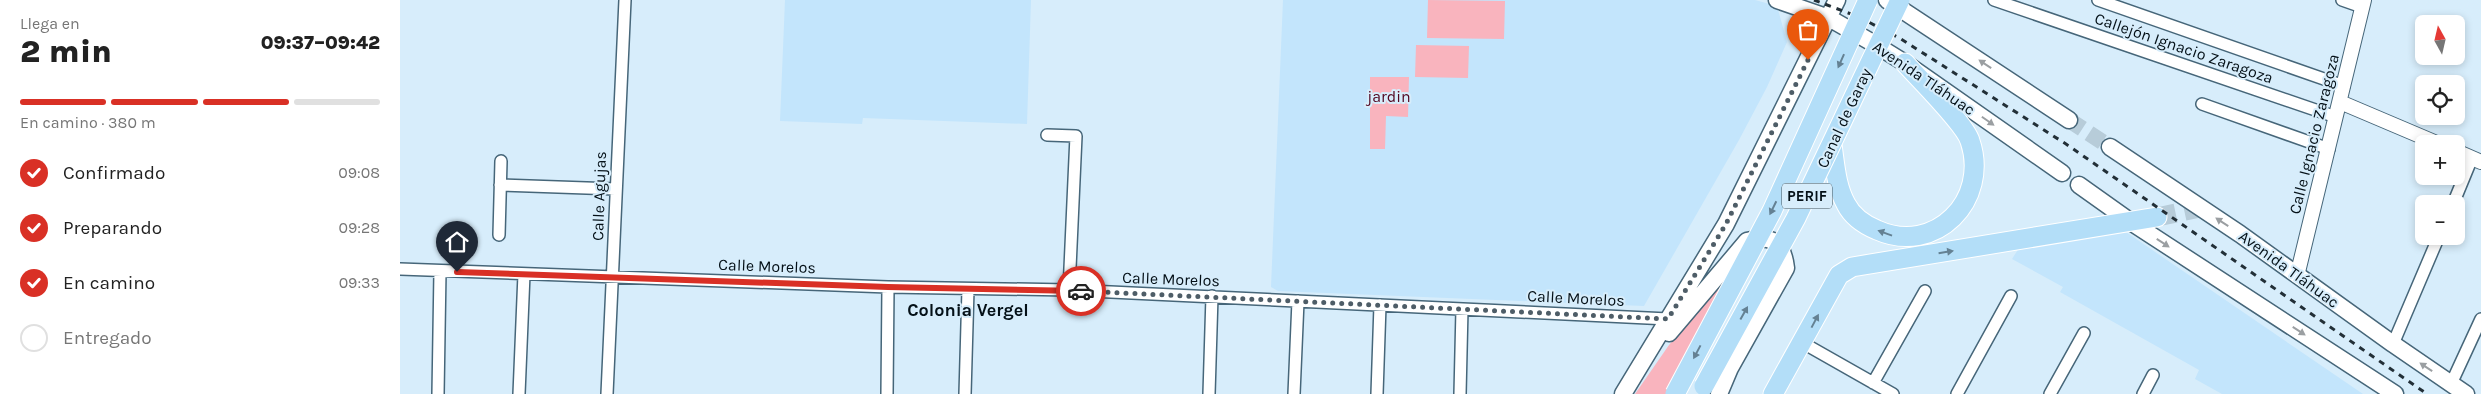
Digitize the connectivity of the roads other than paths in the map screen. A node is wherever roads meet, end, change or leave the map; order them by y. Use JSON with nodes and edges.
{"nodes":[{"id":1,"x":625,"y":0,"type":"edge"},
{"id":2,"x":1777,"y":0,"type":"edge"},
{"id":3,"x":1837,"y":0,"type":"edge"},
{"id":4,"x":1866,"y":0,"type":"edge"},
{"id":5,"x":1887,"y":0,"type":"edge"},
{"id":6,"x":1900,"y":0,"type":"edge"},
{"id":7,"x":1917,"y":0,"type":"edge"},
{"id":8,"x":1994,"y":0,"type":"edge"},
{"id":9,"x":2098,"y":0,"type":"edge"},
{"id":10,"x":2342,"y":0,"type":"edge"},
{"id":11,"x":2363,"y":4,"type":"edge"},
{"id":12,"x":1915,"y":17,"type":"junction"},
{"id":13,"x":1829,"y":18,"type":"junction"},
{"id":14,"x":1870,"y":42,"type":"junction"},
{"id":15,"x":1905,"y":63,"type":"junction"},
{"id":16,"x":2344,"y":86,"type":"junction"},
{"id":17,"x":2340,"y":102,"type":"junction"},
{"id":18,"x":2202,"y":104,"type":"dead end"},
{"id":19,"x":2336,"y":117,"type":"junction"},
{"id":20,"x":2069,"y":120,"type":"tunnel mouth"},
{"id":21,"x":1047,"y":135,"type":"dead end"},
{"id":22,"x":2419,"y":135,"type":"edge"},
{"id":23,"x":1832,"y":145,"type":"junction"},
{"id":24,"x":2110,"y":147,"type":"tunnel mouth"},
{"id":25,"x":2329,"y":149,"type":"junction"},
{"id":26,"x":2465,"y":155,"type":"edge"},
{"id":27,"x":2477,"y":160,"type":"edge"},
{"id":28,"x":500,"y":161,"type":"dead end"},
{"id":29,"x":2062,"y":173,"type":"dead end"},
{"id":30,"x":500,"y":185,"type":"junction"},
{"id":31,"x":2079,"y":186,"type":"dead end"},
{"id":32,"x":615,"y":189,"type":"junction"},
{"id":33,"x":2458,"y":195,"type":"edge"},
{"id":34,"x":2156,"y":217,"type":"tunnel mouth"},
{"id":35,"x":2131,"y":222,"type":"junction"},
{"id":36,"x":499,"y":235,"type":"dead end"},
{"id":37,"x":2435,"y":245,"type":"edge"},
{"id":38,"x":400,"y":269,"type":"edge"},
{"id":39,"x":440,"y":271,"type":"junction"},
{"id":40,"x":524,"y":274,"type":"junction"},
{"id":41,"x":2297,"y":276,"type":"junction"},
{"id":42,"x":612,"y":278,"type":"junction"},
{"id":43,"x":888,"y":287,"type":"junction"},
{"id":44,"x":968,"y":289,"type":"junction"},
{"id":45,"x":1069,"y":290,"type":"junction"},
{"id":46,"x":1925,"y":291,"type":"dead end"},
{"id":47,"x":1212,"y":296,"type":"junction"},
{"id":48,"x":2011,"y":296,"type":"dead end"},
{"id":49,"x":1298,"y":301,"type":"junction"},
{"id":50,"x":1380,"y":305,"type":"junction"},
{"id":51,"x":1462,"y":309,"type":"junction"},
{"id":52,"x":2481,"y":318,"type":"edge"},
{"id":53,"x":1668,"y":319,"type":"junction"},
{"id":54,"x":2084,"y":333,"type":"dead end"},
{"id":55,"x":1803,"y":343,"type":"junction"},
{"id":56,"x":2393,"y":344,"type":"junction"},
{"id":57,"x":1635,"y":373,"type":"junction"},
{"id":58,"x":2153,"y":375,"type":"dead end"},
{"id":59,"x":1873,"y":383,"type":"junction"},
{"id":60,"x":2451,"y":384,"type":"junction"},
{"id":61,"x":1708,"y":391,"type":"edge"},
{"id":62,"x":438,"y":394,"type":"edge"},
{"id":63,"x":519,"y":394,"type":"edge"},
{"id":64,"x":608,"y":394,"type":"edge"},
{"id":65,"x":888,"y":394,"type":"edge"},
{"id":66,"x":964,"y":394,"type":"edge"},
{"id":67,"x":1209,"y":394,"type":"edge"},
{"id":68,"x":1294,"y":394,"type":"edge"},
{"id":69,"x":1378,"y":394,"type":"edge"},
{"id":70,"x":1460,"y":394,"type":"edge"},
{"id":71,"x":1623,"y":394,"type":"edge"},
{"id":72,"x":1675,"y":394,"type":"edge"},
{"id":73,"x":1773,"y":394,"type":"edge"},
{"id":74,"x":1893,"y":394,"type":"edge"},
{"id":75,"x":1957,"y":394,"type":"edge"},
{"id":76,"x":2050,"y":394,"type":"edge"},
{"id":77,"x":2143,"y":394,"type":"edge"},
{"id":78,"x":2395,"y":394,"type":"edge"},
{"id":79,"x":2466,"y":394,"type":"edge"}],
"edges":[{"from":1,"to":32,"type":"street","name":"Calle Agujas"},
{"from":2,"to":13,"type":"main road","name":"Avenida Tláhuac"},
{"from":3,"to":13,"type":"main road"},
{"from":4,"to":14,"type":"main road"},
{"from":4,"to":72,"type":"highway","name":"Canal de Garay","number":"PERIF","one_way":true,"bridge":true},
{"from":5,"to":12,"type":"main road"},
{"from":6,"to":23,"type":"highway","name":"Canal de Garay","number":"PERIF","bridge":true},
{"from":7,"to":12,"type":"main road"},
{"from":8,"to":19,"type":"street","name":"Callejón Ignacio Zaragoza"},
{"from":9,"to":16,"type":"street"},
{"from":10,"to":11,"type":"street"},
{"from":11,"to":16,"type":"street","name":"Calle Ignacio Zaragoza"},
{"from":20,"to":12,"type":"main road","one_way":true},
{"from":13,"to":14,"type":"main road","name":"Avenida Tláhuac"},
{"from":13,"to":53,"type":"main road"},
{"from":14,"to":15,"type":"main road","name":"Avenida Tláhuac"},
{"from":15,"to":23,"type":"highway","one_way":true},
{"from":15,"to":29,"type":"main road","name":"Avenida Tláhuac","one_way":true},
{"from":16,"to":17,"type":"street","name":"Calle Ignacio Zaragoza"},
{"from":17,"to":19,"type":"street","name":"Calle Ignacio Zaragoza"},
{"from":17,"to":22,"type":"street"},
{"from":18,"to":25,"type":"street"},
{"from":19,"to":25,"type":"street","name":"Calle Ignacio Zaragoza"},
{"from":21,"to":45,"type":"street"},
{"from":61,"to":23,"type":"highway","name":"Canal de Garay","number":"PERIF","one_way":true,"bridge":true},
{"from":41,"to":24,"type":"main road","name":"Avenida Tláhuac","one_way":true},
{"from":25,"to":41,"type":"street","name":"Calle Ignacio Zaragoza"},
{"from":26,"to":27,"type":"street"},
{"from":27,"to":33,"type":"street"},
{"from":28,"to":30,"type":"street"},
{"from":30,"to":32,"type":"street"},
{"from":30,"to":36,"type":"street"},
{"from":31,"to":35,"type":"main road"},
{"from":32,"to":42,"type":"street","name":"Calle Agujas"},
{"from":34,"to":35,"type":"highway"},
{"from":55,"to":35,"type":"highway","one_way":true},
{"from":35,"to":78,"type":"main road","one_way":true},
{"from":37,"to":56,"type":"street"},
{"from":38,"to":39,"type":"street","name":"Calle Morelos"},
{"from":39,"to":40,"type":"street","name":"Calle Morelos"},
{"from":39,"to":62,"type":"street"},
{"from":40,"to":42,"type":"street","name":"Calle Morelos"},
{"from":40,"to":63,"type":"street"},
{"from":41,"to":56,"type":"main road","name":"Avenida Tláhuac"},
{"from":42,"to":43,"type":"street","name":"Calle Morelos"},
{"from":42,"to":64,"type":"street","name":"Calle Agujas"},
{"from":43,"to":44,"type":"street","name":"Calle Morelos"},
{"from":43,"to":65,"type":"street"},
{"from":44,"to":45,"type":"street","name":"Calle Morelos"},
{"from":44,"to":66,"type":"street"},
{"from":45,"to":47,"type":"street","name":"Calle Morelos"},
{"from":46,"to":59,"type":"street"},
{"from":47,"to":49,"type":"street","name":"Calle Morelos"},
{"from":47,"to":67,"type":"street"},
{"from":48,"to":75,"type":"street"},
{"from":49,"to":50,"type":"street","name":"Calle Morelos"},
{"from":49,"to":68,"type":"street"},
{"from":50,"to":51,"type":"street","name":"Calle Morelos"},
{"from":50,"to":69,"type":"street"},
{"from":51,"to":53,"type":"street","name":"Calle Morelos"},
{"from":51,"to":70,"type":"street"},
{"from":52,"to":60,"type":"street"},
{"from":53,"to":57,"type":"main road"},
{"from":54,"to":76,"type":"street"},
{"from":55,"to":59,"type":"street"},
{"from":55,"to":73,"type":"highway"},
{"from":60,"to":56,"type":"main road","name":"Avenida Tláhuac","one_way":true},
{"from":57,"to":61,"type":"main road"},
{"from":57,"to":71,"type":"main road"},
{"from":58,"to":77,"type":"street"},
{"from":59,"to":74,"type":"street"},
{"from":60,"to":79,"type":"main road","name":"Avenida Tláhuac"}]}
